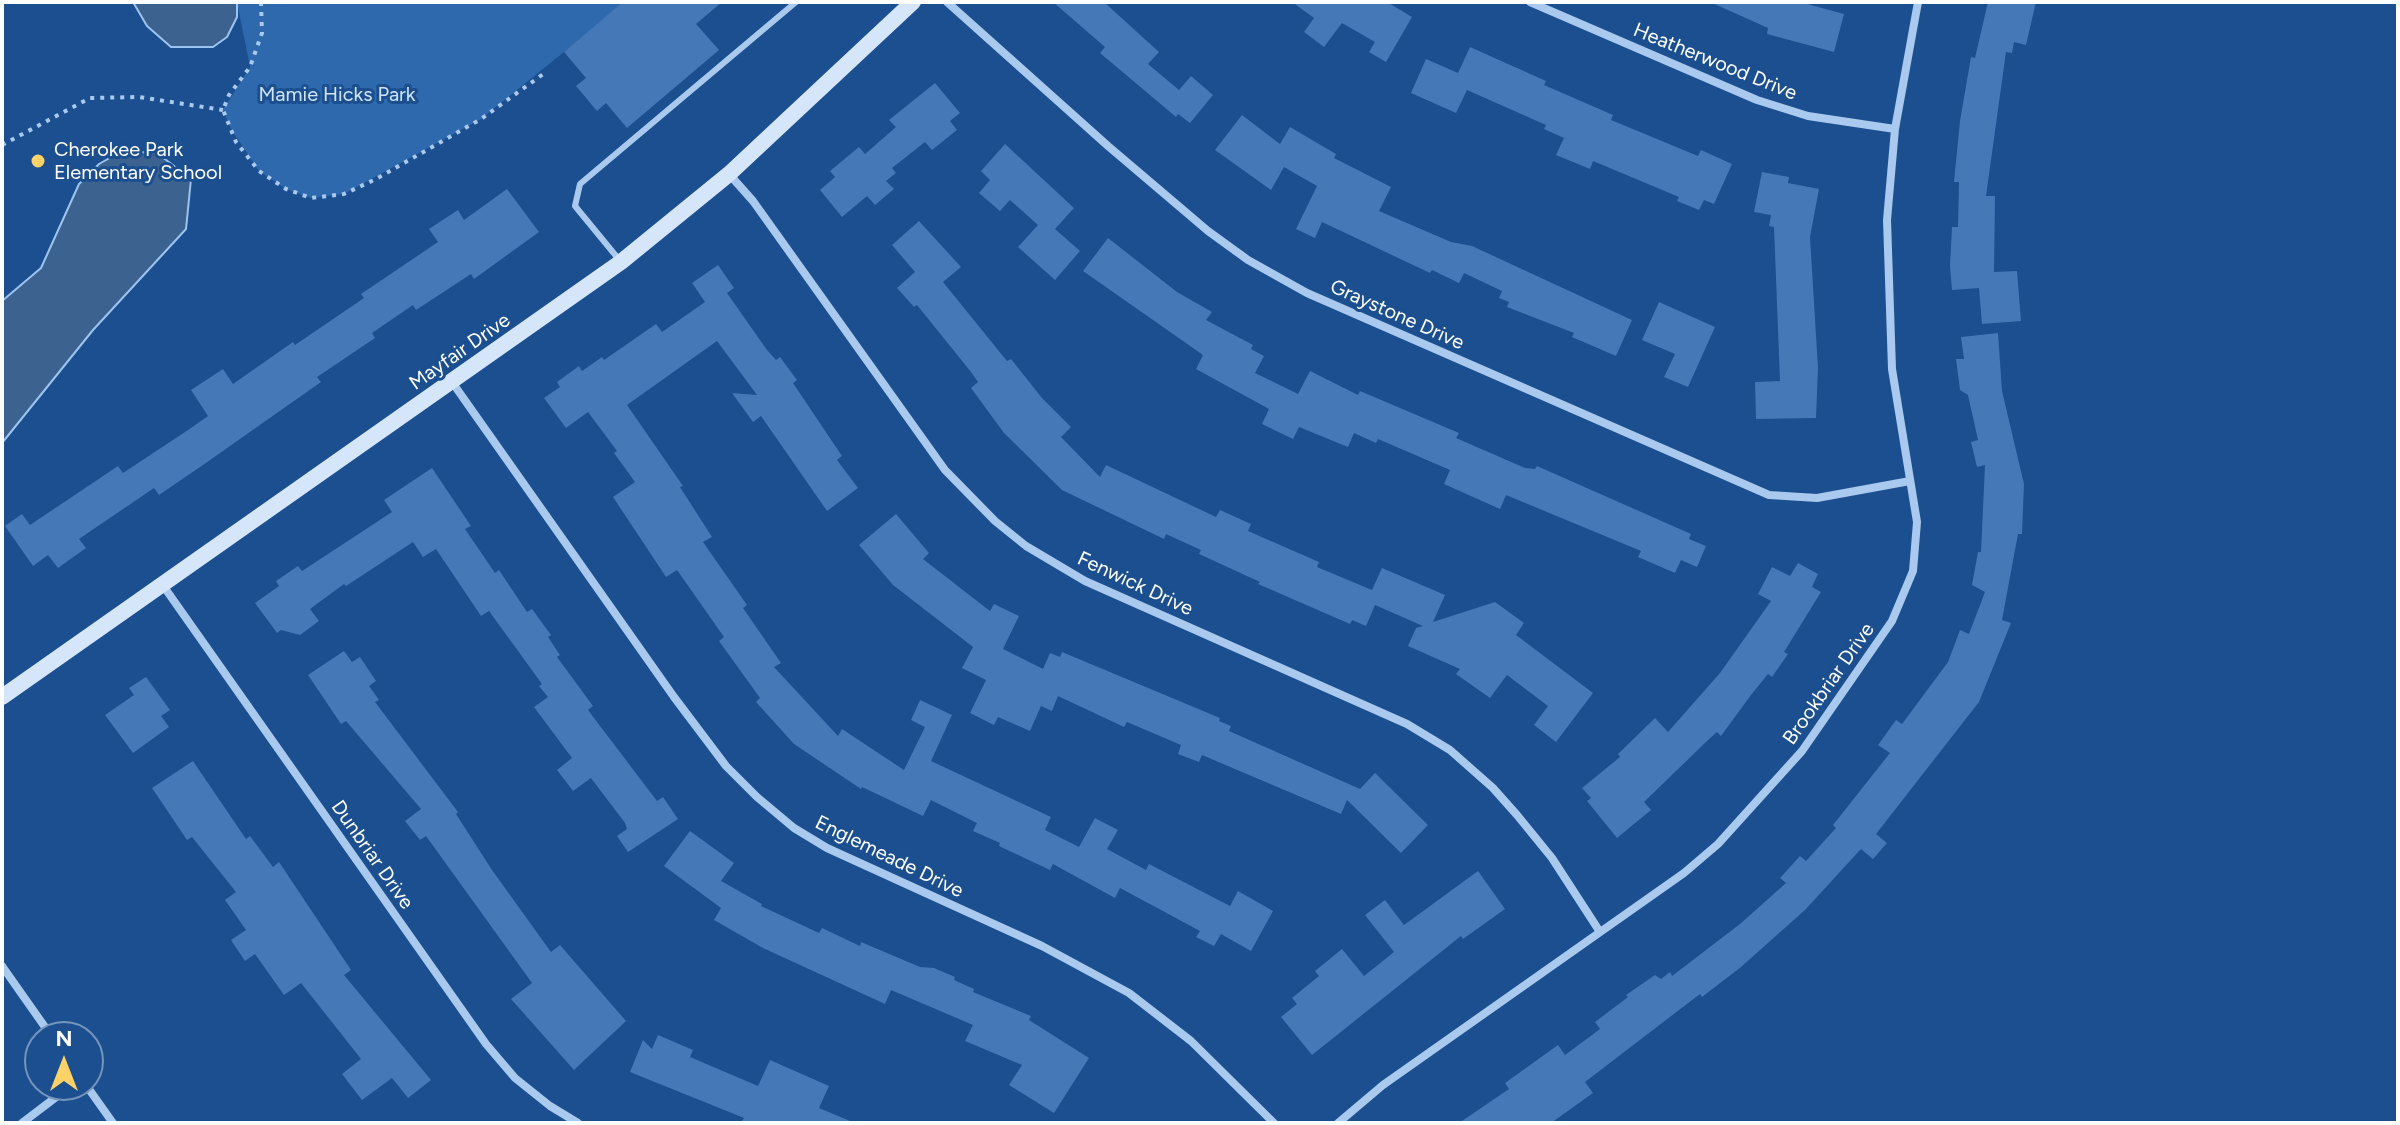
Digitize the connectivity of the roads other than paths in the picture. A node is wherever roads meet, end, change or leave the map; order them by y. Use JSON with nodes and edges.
{"nodes":[{"id":1,"x":796,"y":2,"type":"edge"},
{"id":2,"x":913,"y":2,"type":"edge"},
{"id":3,"x":947,"y":2,"type":"edge"},
{"id":4,"x":1530,"y":2,"type":"edge"},
{"id":5,"x":1918,"y":2,"type":"edge"},
{"id":6,"x":1895,"y":129,"type":"junction"},
{"id":7,"x":729,"y":174,"type":"junction"},
{"id":8,"x":621,"y":262,"type":"junction"},
{"id":9,"x":452,"y":382,"type":"junction"},
{"id":10,"x":1910,"y":481,"type":"junction"},
{"id":11,"x":162,"y":584,"type":"junction"},
{"id":12,"x":2,"y":697,"type":"edge"},
{"id":13,"x":1600,"y":932,"type":"junction"},
{"id":14,"x":2,"y":966,"type":"edge"},
{"id":15,"x":41,"y":1021,"type":"edge"},
{"id":16,"x":51,"y":1101,"type":"edge"},
{"id":17,"x":97,"y":1101,"type":"edge"},
{"id":18,"x":22,"y":1123,"type":"edge"},
{"id":19,"x":113,"y":1123,"type":"edge"},
{"id":20,"x":578,"y":1123,"type":"edge"},
{"id":21,"x":1274,"y":1123,"type":"edge"},
{"id":22,"x":1338,"y":1123,"type":"edge"}],
"edges":[{"from":1,"to":8,"type":"lane"},
{"from":2,"to":7,"type":"street","name":"Mayfair Drive"},
{"from":3,"to":10,"type":"street","name":"Graystone Drive"},
{"from":4,"to":6,"type":"street","name":"Heatherwood Drive"},
{"from":5,"to":6,"type":"street","name":"Brookbriar Drive"},
{"from":6,"to":10,"type":"street","name":"Brookbriar Drive"},
{"from":7,"to":8,"type":"street","name":"Mayfair Drive"},
{"from":7,"to":13,"type":"street","name":"Fenwick Drive"},
{"from":8,"to":9,"type":"street","name":"Mayfair Drive"},
{"from":9,"to":11,"type":"street","name":"Mayfair Drive"},
{"from":9,"to":21,"type":"street","name":"Englemeade Drive"},
{"from":10,"to":13,"type":"street","name":"Brookbriar Drive"},
{"from":11,"to":12,"type":"street","name":"Mayfair Drive"},
{"from":11,"to":20,"type":"street","name":"Dunbriar Drive"},
{"from":13,"to":22,"type":"street","name":"Brookbriar Drive"},
{"from":14,"to":15,"type":"street"},
{"from":16,"to":18,"type":"street"},
{"from":17,"to":19,"type":"street"}]}
